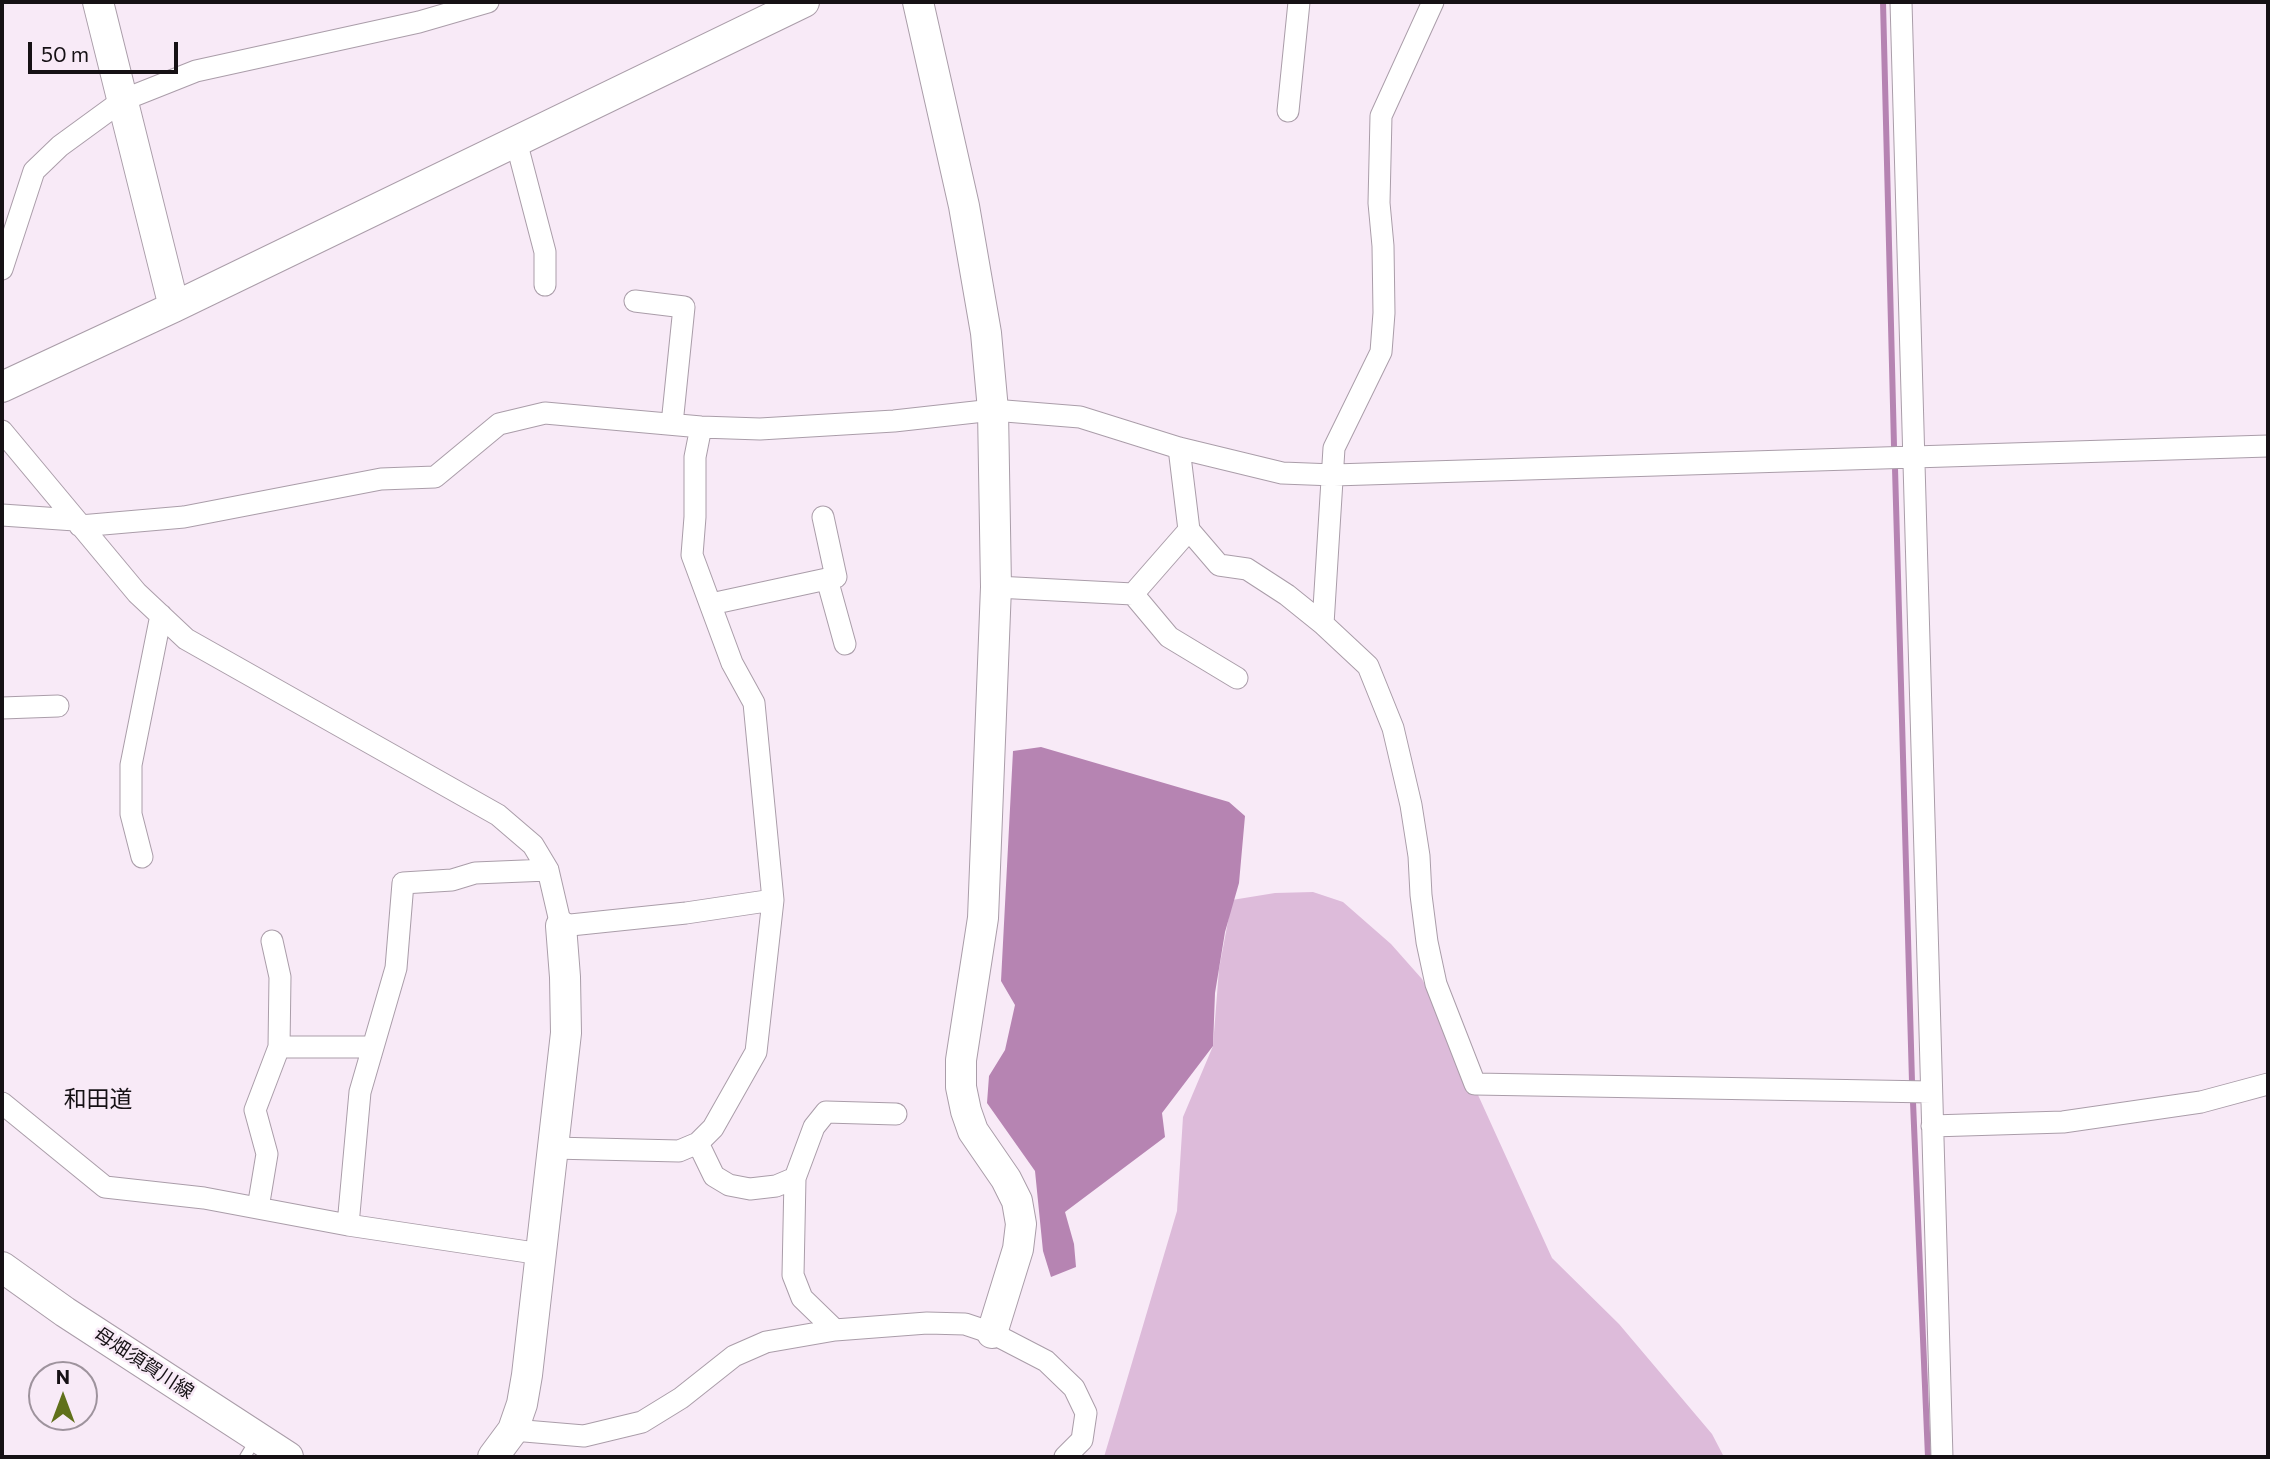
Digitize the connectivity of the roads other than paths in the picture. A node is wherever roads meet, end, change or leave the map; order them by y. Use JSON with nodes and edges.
{"nodes":[{"id":1,"x":98,"y":2,"type":"edge"},
{"id":2,"x":488,"y":2,"type":"edge"},
{"id":3,"x":804,"y":2,"type":"edge"},
{"id":4,"x":918,"y":2,"type":"edge"},
{"id":5,"x":1299,"y":2,"type":"edge"},
{"id":6,"x":1433,"y":2,"type":"edge"},
{"id":7,"x":1901,"y":2,"type":"edge"},
{"id":8,"x":123,"y":100,"type":"junction"},
{"id":9,"x":1288,"y":111,"type":"dead end"},
{"id":10,"x":516,"y":142,"type":"junction"},
{"id":11,"x":2,"y":269,"type":"edge"},
{"id":12,"x":545,"y":285,"type":"dead end"},
{"id":13,"x":635,"y":301,"type":"dead end"},
{"id":14,"x":174,"y":307,"type":"junction"},
{"id":15,"x":2,"y":387,"type":"edge"},
{"id":16,"x":993,"y":410,"type":"junction"},
{"id":17,"x":672,"y":424,"type":"junction"},
{"id":18,"x":701,"y":427,"type":"junction"},
{"id":19,"x":2,"y":431,"type":"edge"},
{"id":20,"x":2268,"y":446,"type":"edge"},
{"id":21,"x":1179,"y":448,"type":"junction"},
{"id":22,"x":1914,"y":456,"type":"junction"},
{"id":23,"x":1334,"y":475,"type":"junction"},
{"id":24,"x":2,"y":515,"type":"edge"},
{"id":25,"x":823,"y":517,"type":"dead end"},
{"id":26,"x":77,"y":523,"type":"junction"},
{"id":27,"x":1189,"y":530,"type":"junction"},
{"id":28,"x":827,"y":579,"type":"junction"},
{"id":29,"x":996,"y":587,"type":"junction"},
{"id":30,"x":1133,"y":594,"type":"junction"},
{"id":31,"x":711,"y":604,"type":"junction"},
{"id":32,"x":161,"y":615,"type":"junction"},
{"id":33,"x":1323,"y":624,"type":"junction"},
{"id":34,"x":845,"y":644,"type":"dead end"},
{"id":35,"x":1237,"y":678,"type":"dead end"},
{"id":36,"x":58,"y":706,"type":"dead end"},
{"id":37,"x":2,"y":708,"type":"edge"},
{"id":38,"x":142,"y":857,"type":"dead end"},
{"id":39,"x":548,"y":870,"type":"junction"},
{"id":40,"x":773,"y":900,"type":"junction"},
{"id":41,"x":561,"y":926,"type":"junction"},
{"id":42,"x":272,"y":941,"type":"dead end"},
{"id":43,"x":279,"y":1047,"type":"junction"},
{"id":44,"x":373,"y":1047,"type":"junction"},
{"id":45,"x":2268,"y":1084,"type":"edge"},
{"id":46,"x":1931,"y":1093,"type":"junction"},
{"id":47,"x":2,"y":1103,"type":"edge"},
{"id":48,"x":896,"y":1114,"type":"dead end"},
{"id":49,"x":1932,"y":1126,"type":"junction"},
{"id":50,"x":698,"y":1143,"type":"junction"},
{"id":51,"x":553,"y":1148,"type":"junction"},
{"id":52,"x":795,"y":1178,"type":"junction"},
{"id":53,"x":258,"y":1208,"type":"junction"},
{"id":54,"x":348,"y":1225,"type":"junction"},
{"id":55,"x":541,"y":1254,"type":"junction"},
{"id":56,"x":2,"y":1267,"type":"edge"},
{"id":57,"x":835,"y":1330,"type":"junction"},
{"id":58,"x":992,"y":1333,"type":"junction"},
{"id":59,"x":513,"y":1430,"type":"junction"},
{"id":60,"x":251,"y":1447,"type":"edge"},
{"id":61,"x":288,"y":1457,"type":"edge"},
{"id":62,"x":494,"y":1457,"type":"edge"},
{"id":63,"x":1065,"y":1457,"type":"edge"},
{"id":64,"x":1942,"y":1457,"type":"edge"}],
"edges":[{"from":1,"to":8,"type":"street"},
{"from":2,"to":8,"type":"street"},
{"from":3,"to":10,"type":"street"},
{"from":4,"to":16,"type":"street"},
{"from":5,"to":9,"type":"street"},
{"from":6,"to":23,"type":"street"},
{"from":7,"to":22,"type":"street"},
{"from":8,"to":11,"type":"street"},
{"from":8,"to":14,"type":"street"},
{"from":10,"to":12,"type":"street"},
{"from":10,"to":14,"type":"street"},
{"from":13,"to":17,"type":"street"},
{"from":14,"to":15,"type":"street"},
{"from":16,"to":18,"type":"street"},
{"from":16,"to":21,"type":"street"},
{"from":16,"to":29,"type":"street"},
{"from":17,"to":18,"type":"street"},
{"from":17,"to":26,"type":"street"},
{"from":18,"to":31,"type":"street"},
{"from":19,"to":26,"type":"street"},
{"from":20,"to":22,"type":"street"},
{"from":21,"to":23,"type":"street"},
{"from":21,"to":27,"type":"street"},
{"from":22,"to":23,"type":"street"},
{"from":22,"to":46,"type":"street"},
{"from":23,"to":33,"type":"street"},
{"from":24,"to":26,"type":"street"},
{"from":25,"to":28,"type":"street"},
{"from":26,"to":32,"type":"street"},
{"from":27,"to":30,"type":"street"},
{"from":27,"to":33,"type":"street"},
{"from":28,"to":31,"type":"street"},
{"from":28,"to":34,"type":"street"},
{"from":29,"to":30,"type":"street"},
{"from":29,"to":58,"type":"street"},
{"from":30,"to":35,"type":"street"},
{"from":31,"to":40,"type":"street"},
{"from":32,"to":38,"type":"street"},
{"from":32,"to":39,"type":"street"},
{"from":33,"to":46,"type":"street"},
{"from":36,"to":37,"type":"street"},
{"from":39,"to":41,"type":"street"},
{"from":39,"to":44,"type":"street"},
{"from":40,"to":41,"type":"street"},
{"from":40,"to":50,"type":"street"},
{"from":41,"to":51,"type":"street"},
{"from":42,"to":43,"type":"street"},
{"from":43,"to":44,"type":"street"},
{"from":43,"to":53,"type":"street"},
{"from":44,"to":54,"type":"street"},
{"from":45,"to":49,"type":"street"},
{"from":46,"to":49,"type":"street"},
{"from":47,"to":53,"type":"street"},
{"from":48,"to":52,"type":"street"},
{"from":49,"to":64,"type":"street"},
{"from":50,"to":51,"type":"street"},
{"from":50,"to":52,"type":"street"},
{"from":51,"to":55,"type":"street"},
{"from":52,"to":57,"type":"street"},
{"from":53,"to":54,"type":"street"},
{"from":54,"to":55,"type":"street"},
{"from":55,"to":59,"type":"street"},
{"from":56,"to":60,"type":"street","name":"母畑須賀川線"},
{"from":57,"to":58,"type":"street"},
{"from":57,"to":59,"type":"street"},
{"from":58,"to":63,"type":"street"},
{"from":59,"to":62,"type":"street"},
{"from":60,"to":61,"type":"street","name":"母畑須賀川線"}]}
